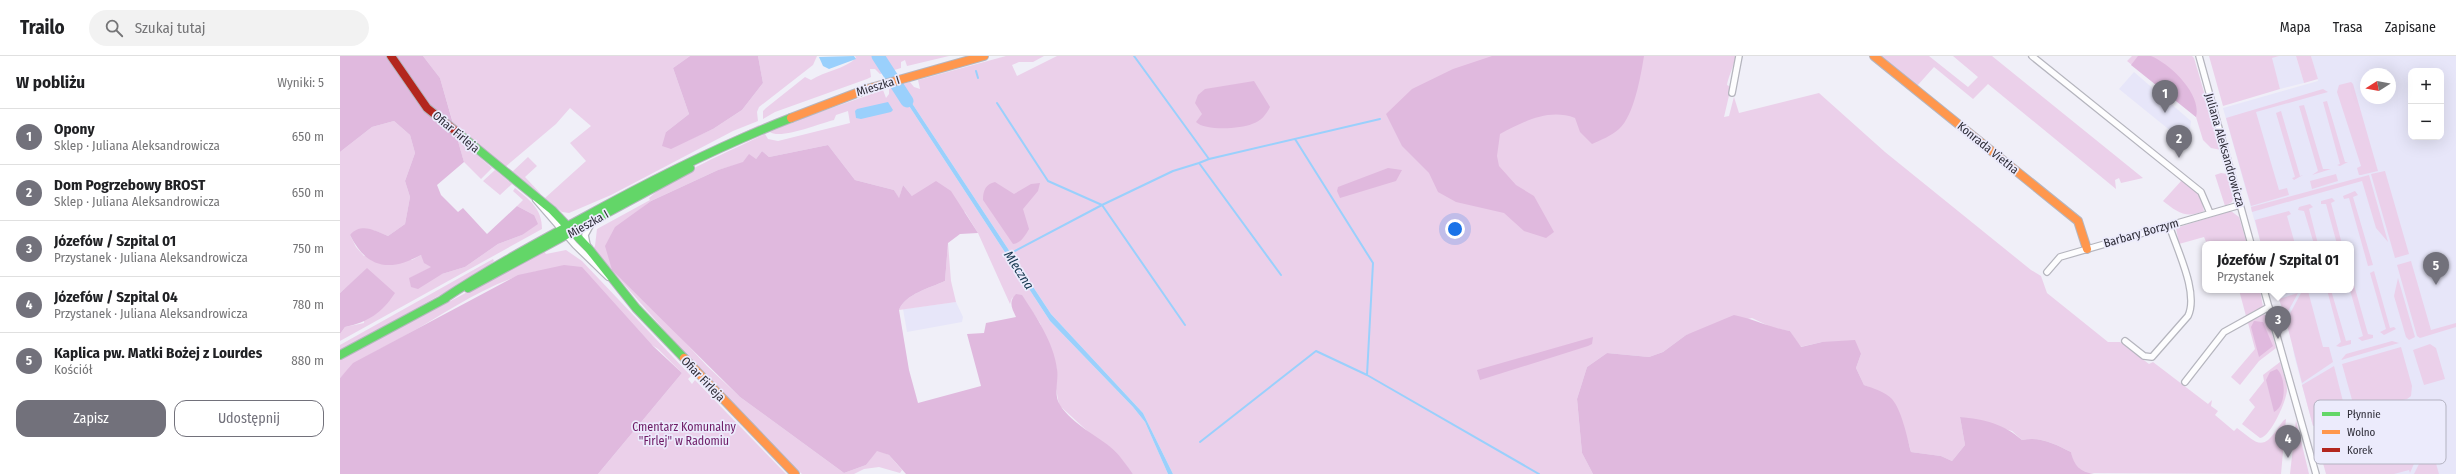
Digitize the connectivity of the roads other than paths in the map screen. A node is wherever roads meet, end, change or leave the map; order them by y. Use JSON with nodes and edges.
{"nodes":[{"id":1,"x":391,"y":56,"type":"edge"},
{"id":2,"x":984,"y":56,"type":"edge"},
{"id":3,"x":1739,"y":56,"type":"edge"},
{"id":4,"x":1874,"y":56,"type":"edge"},
{"id":5,"x":2032,"y":56,"type":"edge"},
{"id":6,"x":2199,"y":56,"type":"edge"},
{"id":7,"x":1732,"y":93,"type":"dead end"},
{"id":8,"x":732,"y":143,"type":"junction"},
{"id":9,"x":2240,"y":205,"type":"junction"},
{"id":10,"x":2210,"y":213,"type":"junction"},
{"id":11,"x":593,"y":221,"type":"junction"},
{"id":12,"x":2169,"y":225,"type":"junction"},
{"id":13,"x":567,"y":231,"type":"junction"},
{"id":14,"x":2250,"y":241,"type":"edge"},
{"id":15,"x":589,"y":249,"type":"junction"},
{"id":16,"x":2087,"y":249,"type":"junction"},
{"id":17,"x":2047,"y":272,"type":"dead end"},
{"id":18,"x":613,"y":282,"type":"junction"},
{"id":19,"x":2265,"y":293,"type":"edge"},
{"id":20,"x":442,"y":300,"type":"junction"},
{"id":21,"x":2269,"y":308,"type":"junction"},
{"id":22,"x":2125,"y":341,"type":"dead end"},
{"id":23,"x":340,"y":356,"type":"edge"},
{"id":24,"x":2185,"y":382,"type":"dead end"},
{"id":25,"x":795,"y":474,"type":"edge"},
{"id":26,"x":2316,"y":474,"type":"edge"}],
"edges":[{"from":1,"to":13,"type":"street","name":"Ofiar Firleja"},
{"from":2,"to":8,"type":"street","name":"Mieszka I"},
{"from":3,"to":7,"type":"street"},
{"from":4,"to":16,"type":"street","name":"Konrada Vietha"},
{"from":5,"to":10,"type":"street"},
{"from":6,"to":9,"type":"street","name":"Juliana Aleksandrowicza"},
{"from":8,"to":11,"type":"street","name":"Mieszka I"},
{"from":8,"to":13,"type":"street","name":"Mieszka I"},
{"from":9,"to":10,"type":"street","name":"Barbary Borzym"},
{"from":9,"to":14,"type":"street","name":"Juliana Aleksandrowicza"},
{"from":10,"to":12,"type":"street","name":"Barbary Borzym"},
{"from":11,"to":13,"type":"street","name":"Mieszka I"},
{"from":11,"to":15,"type":"street","name":"Ofiar Firleja"},
{"from":12,"to":16,"type":"street","name":"Barbary Borzym"},
{"from":12,"to":22,"type":"street"},
{"from":13,"to":15,"type":"street","name":"Ofiar Firleja"},
{"from":13,"to":18,"type":"street","name":"Ofiar Firleja"},
{"from":13,"to":20,"type":"street","name":"Mieszka I"},
{"from":13,"to":20,"type":"street","name":"Mieszka I"},
{"from":15,"to":18,"type":"street","name":"Ofiar Firleja"},
{"from":16,"to":17,"type":"street","name":"Barbary Borzym"},
{"from":18,"to":25,"type":"street","name":"Ofiar Firleja"},
{"from":19,"to":21,"type":"street"},
{"from":20,"to":23,"type":"street","name":"Mieszka I"},
{"from":21,"to":24,"type":"street"},
{"from":21,"to":26,"type":"street"}]}
